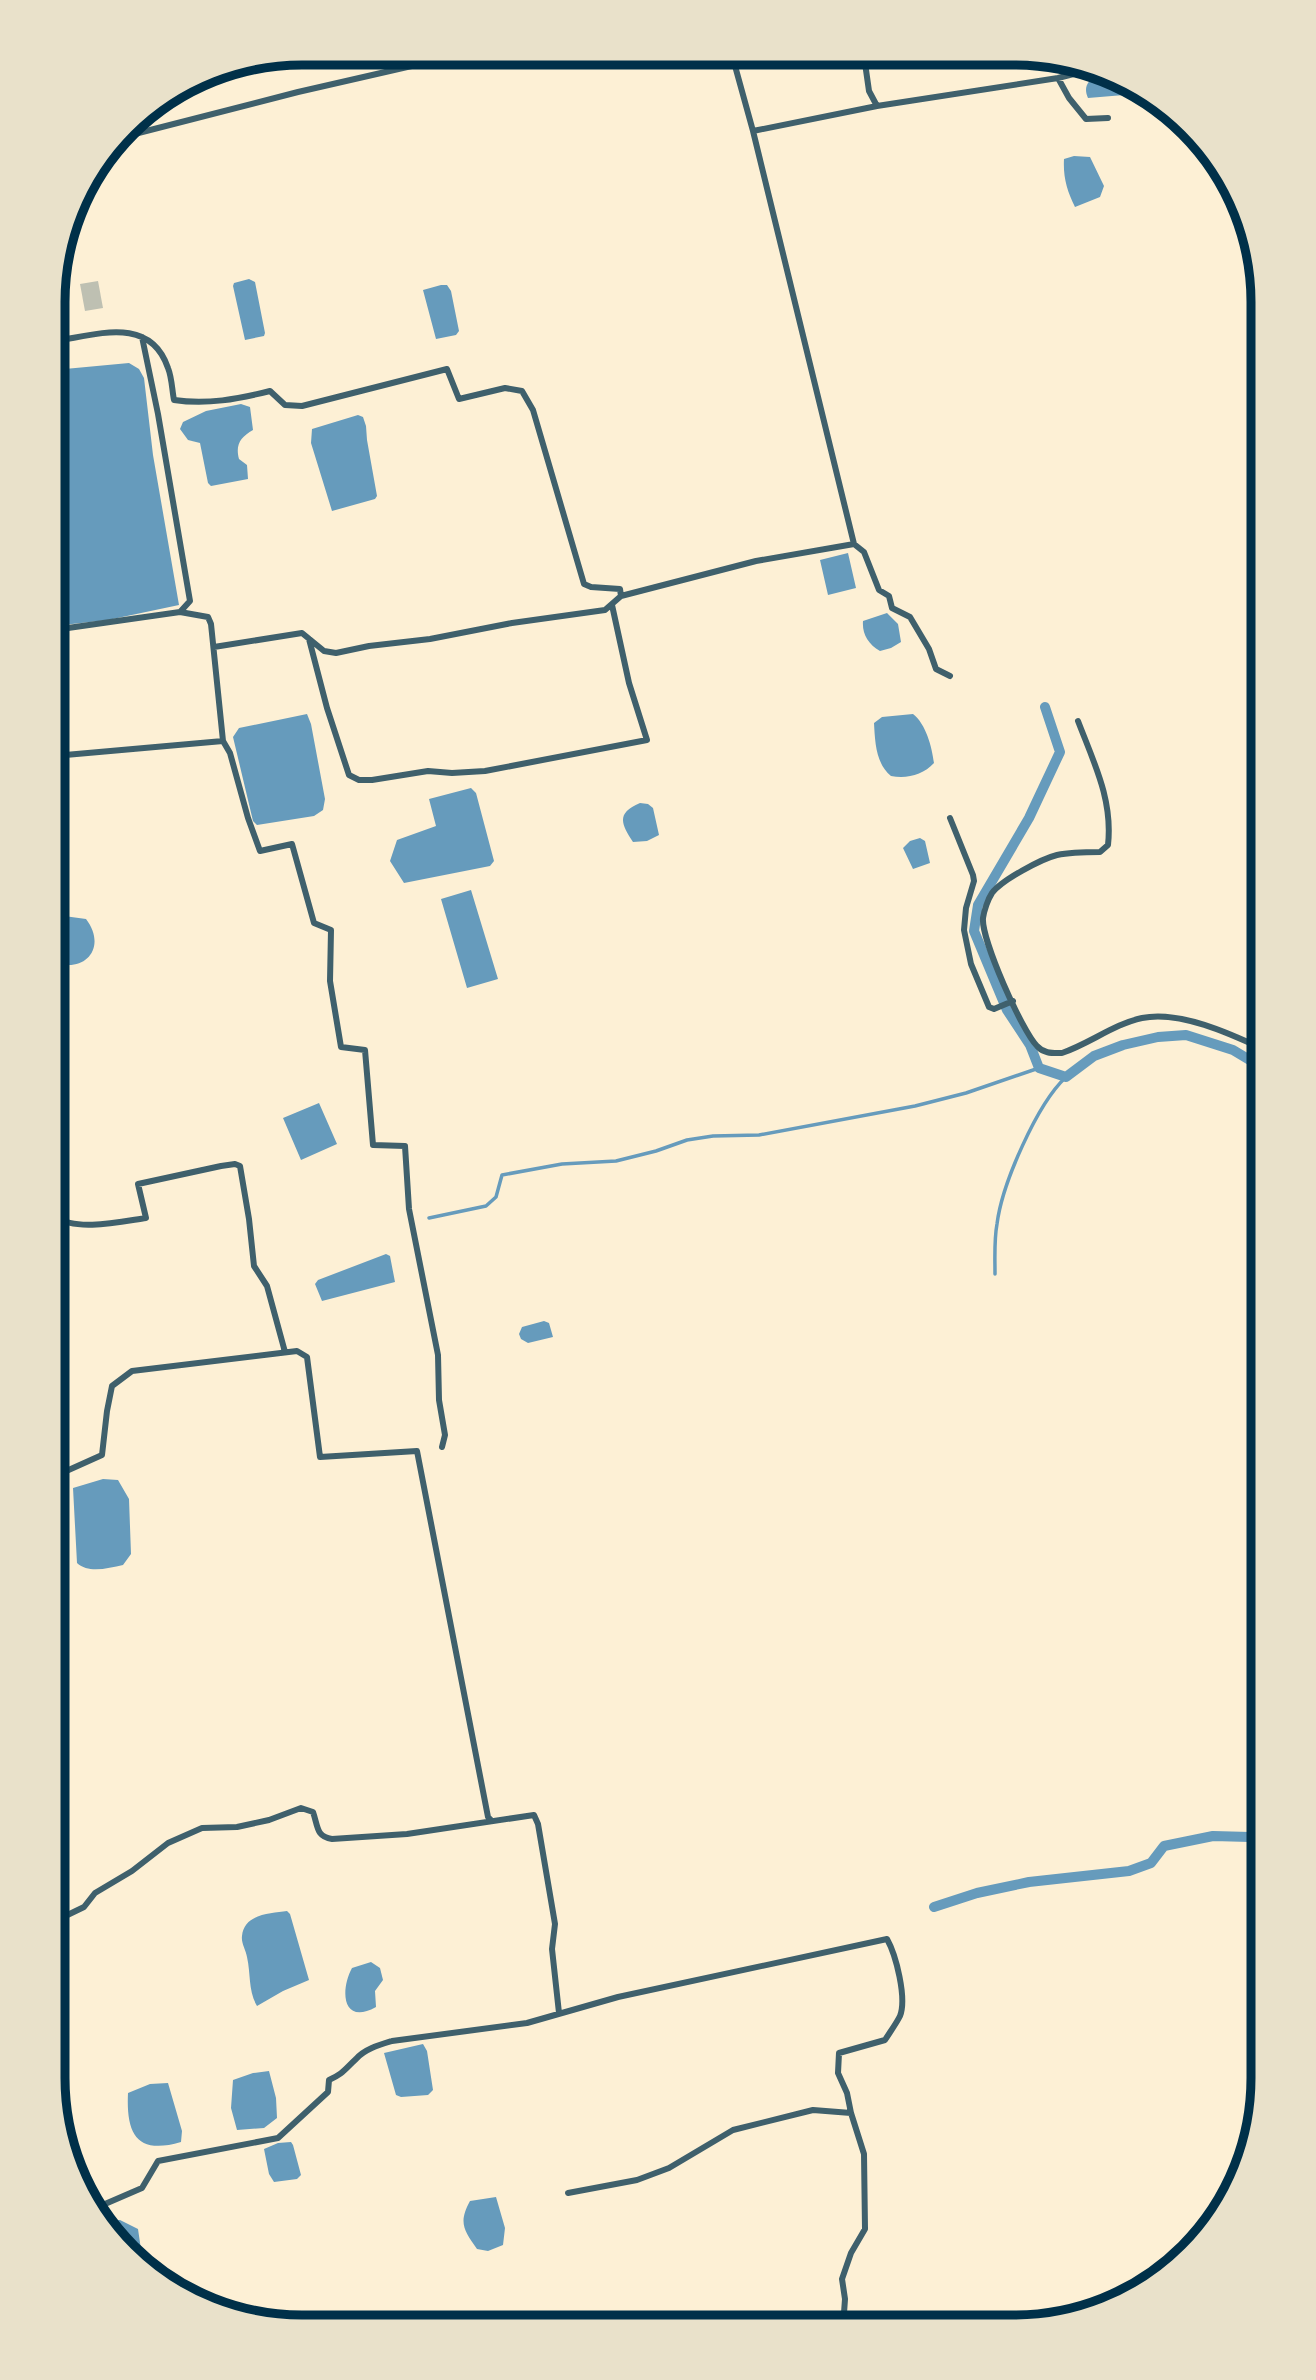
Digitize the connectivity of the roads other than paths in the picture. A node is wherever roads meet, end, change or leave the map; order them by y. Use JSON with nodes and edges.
{"nodes":[{"id":1,"x":423,"y":65,"type":"edge"},
{"id":2,"x":735,"y":65,"type":"edge"},
{"id":3,"x":865,"y":65,"type":"edge"},
{"id":4,"x":1077,"y":74,"type":"edge"},
{"id":5,"x":1058,"y":78,"type":"junction"},
{"id":6,"x":877,"y":106,"type":"junction"},
{"id":7,"x":1108,"y":118,"type":"dead end"},
{"id":8,"x":753,"y":131,"type":"junction"},
{"id":9,"x":134,"y":134,"type":"edge"},
{"id":10,"x":142,"y":335,"type":"junction"},
{"id":11,"x":65,"y":339,"type":"edge"},
{"id":12,"x":854,"y":544,"type":"junction"},
{"id":13,"x":621,"y":596,"type":"junction"},
{"id":14,"x":612,"y":605,"type":"junction"},
{"id":15,"x":180,"y":612,"type":"junction"},
{"id":16,"x":65,"y":628,"type":"edge"},
{"id":17,"x":308,"y":637,"type":"junction"},
{"id":18,"x":214,"y":647,"type":"junction"},
{"id":19,"x":950,"y":676,"type":"dead end"},
{"id":20,"x":1078,"y":721,"type":"dead end"},
{"id":21,"x":223,"y":741,"type":"junction"},
{"id":22,"x":65,"y":756,"type":"edge"},
{"id":23,"x":950,"y":818,"type":"dead end"},
{"id":24,"x":1013,"y":1001,"type":"junction"},
{"id":25,"x":1251,"y":1044,"type":"edge"},
{"id":26,"x":65,"y":1223,"type":"edge"},
{"id":27,"x":285,"y":1352,"type":"junction"},
{"id":28,"x":442,"y":1447,"type":"dead end"},
{"id":29,"x":65,"y":1472,"type":"edge"},
{"id":30,"x":492,"y":1821,"type":"junction"},
{"id":31,"x":65,"y":1917,"type":"edge"},
{"id":32,"x":559,"y":2012,"type":"junction"},
{"id":33,"x":850,"y":2113,"type":"junction"},
{"id":34,"x":568,"y":2193,"type":"dead end"},
{"id":35,"x":102,"y":2206,"type":"edge"},
{"id":36,"x":844,"y":2315,"type":"edge"}],
"edges":[{"from":1,"to":9,"type":"street"},
{"from":2,"to":8,"type":"street"},
{"from":3,"to":6,"type":"street"},
{"from":4,"to":5,"type":"street"},
{"from":5,"to":6,"type":"street"},
{"from":5,"to":7,"type":"street"},
{"from":6,"to":8,"type":"street"},
{"from":8,"to":12,"type":"street"},
{"from":10,"to":11,"type":"street"},
{"from":10,"to":13,"type":"street"},
{"from":10,"to":15,"type":"street"},
{"from":12,"to":13,"type":"street"},
{"from":12,"to":19,"type":"street"},
{"from":13,"to":14,"type":"street"},
{"from":14,"to":17,"type":"street"},
{"from":14,"to":17,"type":"street"},
{"from":15,"to":16,"type":"street"},
{"from":15,"to":18,"type":"street"},
{"from":17,"to":18,"type":"street"},
{"from":18,"to":21,"type":"street"},
{"from":20,"to":24,"type":"street"},
{"from":21,"to":22,"type":"street"},
{"from":21,"to":28,"type":"street"},
{"from":23,"to":24,"type":"street"},
{"from":24,"to":25,"type":"street"},
{"from":26,"to":27,"type":"street"},
{"from":27,"to":29,"type":"street"},
{"from":27,"to":30,"type":"street"},
{"from":30,"to":31,"type":"street"},
{"from":30,"to":32,"type":"street"},
{"from":32,"to":33,"type":"street"},
{"from":32,"to":35,"type":"street"},
{"from":33,"to":34,"type":"street"},
{"from":33,"to":36,"type":"street"}]}
